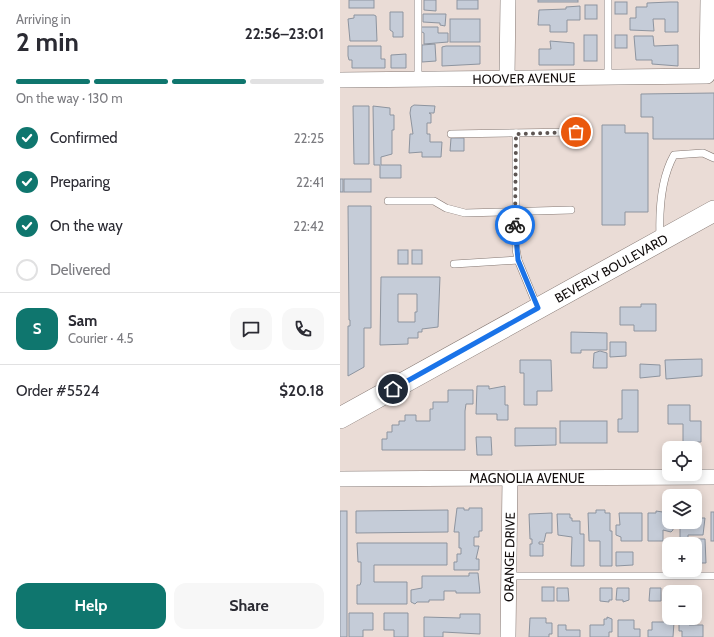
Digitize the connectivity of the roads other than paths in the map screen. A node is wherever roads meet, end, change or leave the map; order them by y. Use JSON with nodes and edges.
{"nodes":[{"id":1,"x":418,"y":0,"type":"edge"},
{"id":2,"x":508,"y":0,"type":"edge"},
{"id":3,"x":608,"y":0,"type":"edge"},
{"id":4,"x":708,"y":0,"type":"edge"},
{"id":5,"x":711,"y":75,"type":"edge"},
{"id":6,"x":608,"y":77,"type":"junction"},
{"id":7,"x":507,"y":78,"type":"junction"},
{"id":8,"x":418,"y":79,"type":"junction"},
{"id":9,"x":340,"y":80,"type":"edge"},
{"id":10,"x":576,"y":132,"type":"dead end"},
{"id":11,"x":451,"y":134,"type":"dead end"},
{"id":12,"x":516,"y":134,"type":"junction"},
{"id":13,"x":714,"y":158,"type":"edge"},
{"id":14,"x":388,"y":201,"type":"dead end"},
{"id":15,"x":571,"y":210,"type":"dead end"},
{"id":16,"x":714,"y":211,"type":"edge"},
{"id":17,"x":515,"y":212,"type":"junction"},
{"id":18,"x":660,"y":241,"type":"junction"},
{"id":19,"x":518,"y":260,"type":"junction"},
{"id":20,"x":454,"y":264,"type":"dead end"},
{"id":21,"x":538,"y":308,"type":"junction"},
{"id":22,"x":340,"y":418,"type":"edge"},
{"id":23,"x":714,"y":477,"type":"edge"},
{"id":24,"x":510,"y":478,"type":"junction"},
{"id":25,"x":340,"y":480,"type":"edge"},
{"id":26,"x":509,"y":576,"type":"junction"},
{"id":27,"x":714,"y":576,"type":"edge"},
{"id":28,"x":508,"y":637,"type":"edge"}],
"edges":[{"from":1,"to":8,"type":"lane"},
{"from":2,"to":7,"type":"street"},
{"from":3,"to":6,"type":"lane"},
{"from":4,"to":5,"type":"street"},
{"from":5,"to":6,"type":"street","name":"HOOVER AVENUE"},
{"from":6,"to":7,"type":"street","name":"HOOVER AVENUE"},
{"from":7,"to":8,"type":"street","name":"HOOVER AVENUE"},
{"from":8,"to":9,"type":"street","name":"HOOVER AVENUE"},
{"from":10,"to":12,"type":"lane"},
{"from":11,"to":12,"type":"lane"},
{"from":12,"to":17,"type":"lane"},
{"from":13,"to":18,"type":"lane"},
{"from":14,"to":17,"type":"lane"},
{"from":15,"to":17,"type":"lane"},
{"from":16,"to":18,"type":"main road","name":"BEVERLY BOULEVARD"},
{"from":17,"to":19,"type":"lane"},
{"from":18,"to":21,"type":"main road","name":"BEVERLY BOULEVARD"},
{"from":19,"to":20,"type":"lane"},
{"from":19,"to":21,"type":"lane"},
{"from":21,"to":22,"type":"main road","name":"BEVERLY BOULEVARD"},
{"from":23,"to":24,"type":"street","name":"MAGNOLIA AVENUE"},
{"from":24,"to":25,"type":"street","name":"MAGNOLIA AVENUE"},
{"from":24,"to":26,"type":"street","name":"ORANGE DRIVE"},
{"from":26,"to":27,"type":"lane"},
{"from":26,"to":28,"type":"street","name":"ORANGE DRIVE"}]}
